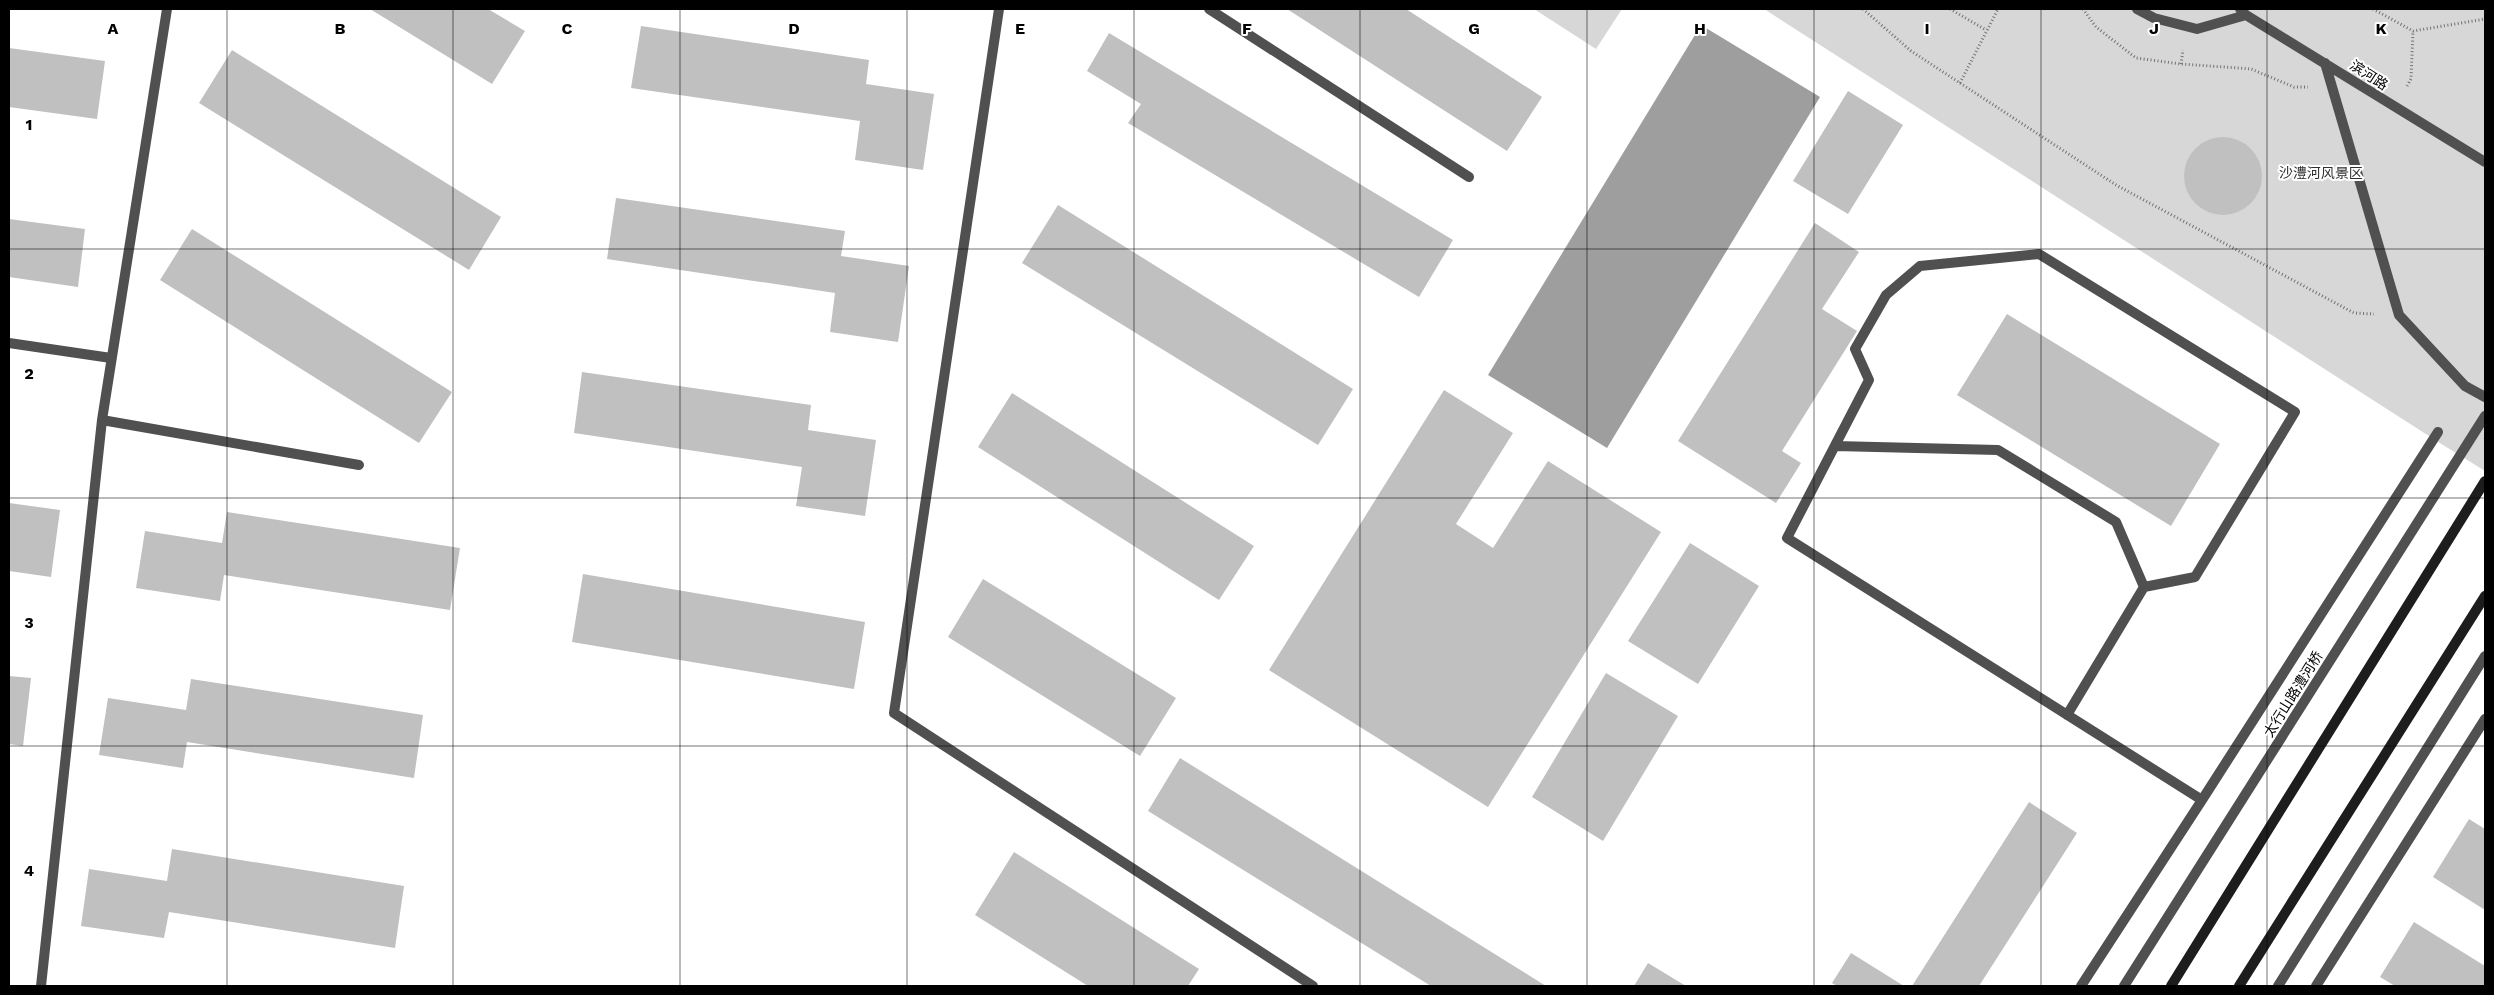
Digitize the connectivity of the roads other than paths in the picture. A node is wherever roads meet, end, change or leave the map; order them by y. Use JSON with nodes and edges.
{"nodes":[{"id":1,"x":166,"y":9,"type":"edge"},
{"id":2,"x":1000,"y":9,"type":"edge"},
{"id":3,"x":1209,"y":9,"type":"edge"},
{"id":4,"x":2137,"y":9,"type":"edge"},
{"id":5,"x":2243,"y":12,"type":"edge"},
{"id":6,"x":2325,"y":62,"type":"junction"},
{"id":7,"x":2485,"y":162,"type":"edge"},
{"id":8,"x":1469,"y":177,"type":"dead end"},
{"id":9,"x":9,"y":342,"type":"edge"},
{"id":10,"x":111,"y":358,"type":"junction"},
{"id":11,"x":2485,"y":398,"type":"edge"},
{"id":12,"x":2485,"y":416,"type":"edge"},
{"id":13,"x":102,"y":420,"type":"junction"},
{"id":14,"x":2438,"y":432,"type":"dead end"},
{"id":15,"x":1835,"y":446,"type":"junction"},
{"id":16,"x":359,"y":465,"type":"dead end"},
{"id":17,"x":2485,"y":481,"type":"edge"},
{"id":18,"x":2144,"y":587,"type":"junction"},
{"id":19,"x":2485,"y":596,"type":"edge"},
{"id":20,"x":2485,"y":656,"type":"edge"},
{"id":21,"x":2067,"y":715,"type":"junction"},
{"id":22,"x":2485,"y":719,"type":"edge"},
{"id":23,"x":2202,"y":800,"type":"junction"},
{"id":24,"x":41,"y":986,"type":"edge"},
{"id":25,"x":1313,"y":986,"type":"edge"},
{"id":26,"x":2081,"y":986,"type":"edge"},
{"id":27,"x":2124,"y":986,"type":"edge"},
{"id":28,"x":2171,"y":986,"type":"edge"},
{"id":29,"x":2239,"y":986,"type":"edge"},
{"id":30,"x":2278,"y":986,"type":"edge"},
{"id":31,"x":2316,"y":986,"type":"edge"}],
"edges":[{"from":1,"to":10,"type":"street"},
{"from":2,"to":25,"type":"street"},
{"from":3,"to":8,"type":"street"},
{"from":4,"to":5,"type":"street"},
{"from":5,"to":6,"type":"street","name":"滨河路"},
{"from":6,"to":7,"type":"street","name":"滨河路"},
{"from":6,"to":11,"type":"street"},
{"from":9,"to":10,"type":"street"},
{"from":10,"to":13,"type":"street"},
{"from":12,"to":27,"type":"street","name":"太行山路澧河桥"},
{"from":13,"to":16,"type":"street"},
{"from":13,"to":24,"type":"street"},
{"from":14,"to":23,"type":"street"},
{"from":15,"to":18,"type":"street"},
{"from":15,"to":18,"type":"street"},
{"from":15,"to":21,"type":"street"},
{"from":17,"to":28,"type":"main road"},
{"from":18,"to":21,"type":"street"},
{"from":19,"to":29,"type":"main road"},
{"from":20,"to":30,"type":"street"},
{"from":21,"to":23,"type":"street"},
{"from":22,"to":31,"type":"street"},
{"from":23,"to":26,"type":"street"}]}
